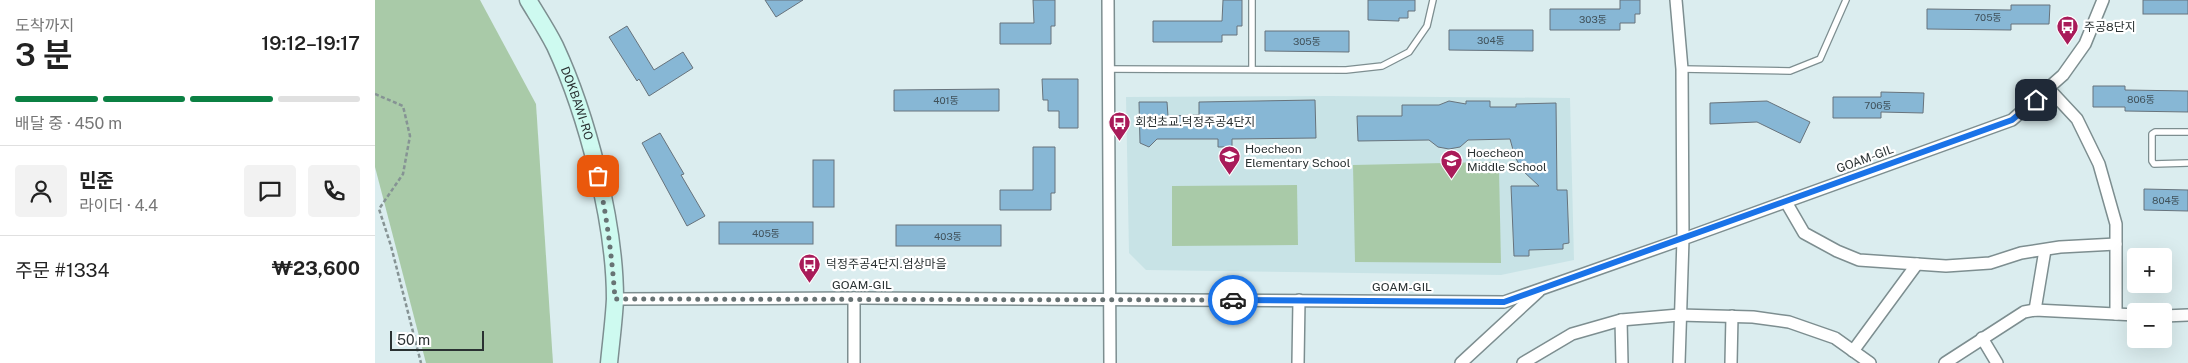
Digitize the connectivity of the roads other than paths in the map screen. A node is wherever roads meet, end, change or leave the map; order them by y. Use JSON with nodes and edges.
{"nodes":[{"id":1,"x":528,"y":0,"type":"edge"},
{"id":2,"x":1108,"y":0,"type":"edge"},
{"id":3,"x":1252,"y":0,"type":"edge"},
{"id":4,"x":1433,"y":0,"type":"edge"},
{"id":5,"x":1676,"y":0,"type":"edge"},
{"id":6,"x":1846,"y":0,"type":"edge"},
{"id":7,"x":2103,"y":0,"type":"edge"},
{"id":8,"x":1253,"y":68,"type":"junction"},
{"id":9,"x":1108,"y":69,"type":"junction"},
{"id":10,"x":1683,"y":69,"type":"junction"},
{"id":11,"x":2049,"y":89,"type":"junction"},
{"id":12,"x":2188,"y":132,"type":"edge"},
{"id":13,"x":2188,"y":163,"type":"edge"},
{"id":14,"x":1786,"y":202,"type":"junction"},
{"id":15,"x":1683,"y":239,"type":"junction"},
{"id":16,"x":2116,"y":244,"type":"junction"},
{"id":17,"x":2045,"y":250,"type":"junction"},
{"id":18,"x":1917,"y":264,"type":"junction"},
{"id":19,"x":1544,"y":286,"type":"junction"},
{"id":20,"x":854,"y":298,"type":"junction"},
{"id":21,"x":615,"y":299,"type":"junction"},
{"id":22,"x":1110,"y":300,"type":"junction"},
{"id":23,"x":1299,"y":300,"type":"junction"},
{"id":24,"x":2035,"y":310,"type":"junction"},
{"id":25,"x":2116,"y":314,"type":"junction"},
{"id":26,"x":1679,"y":315,"type":"junction"},
{"id":27,"x":2127,"y":315,"type":"edge"},
{"id":28,"x":2188,"y":315,"type":"edge"},
{"id":29,"x":1732,"y":316,"type":"junction"},
{"id":30,"x":2172,"y":316,"type":"edge"},
{"id":31,"x":1621,"y":320,"type":"junction"},
{"id":32,"x":1982,"y":338,"type":"junction"},
{"id":33,"x":1853,"y":351,"type":"junction"},
{"id":34,"x":609,"y":363,"type":"edge"},
{"id":35,"x":854,"y":363,"type":"edge"},
{"id":36,"x":1110,"y":363,"type":"edge"},
{"id":37,"x":1298,"y":363,"type":"edge"},
{"id":38,"x":1461,"y":363,"type":"edge"},
{"id":39,"x":1523,"y":363,"type":"edge"},
{"id":40,"x":1622,"y":363,"type":"edge"},
{"id":41,"x":1679,"y":363,"type":"edge"},
{"id":42,"x":1731,"y":363,"type":"edge"},
{"id":43,"x":1870,"y":363,"type":"edge"},
{"id":44,"x":1945,"y":363,"type":"edge"},
{"id":45,"x":1997,"y":363,"type":"edge"}],
"edges":[{"from":1,"to":21,"type":"main road","name":"DOKBAWI-RO"},
{"from":2,"to":9,"type":"street"},
{"from":3,"to":8,"type":"lane"},
{"from":4,"to":8,"type":"lane"},
{"from":5,"to":10,"type":"street"},
{"from":6,"to":10,"type":"lane"},
{"from":7,"to":11,"type":"street","name":"GOAM-GIL"},
{"from":8,"to":9,"type":"lane"},
{"from":9,"to":22,"type":"street"},
{"from":10,"to":15,"type":"street"},
{"from":11,"to":14,"type":"street","name":"GOAM-GIL"},
{"from":11,"to":16,"type":"street"},
{"from":12,"to":13,"type":"lane"},
{"from":14,"to":15,"type":"street","name":"GOAM-GIL"},
{"from":14,"to":18,"type":"street"},
{"from":15,"to":19,"type":"street","name":"GOAM-GIL"},
{"from":15,"to":26,"type":"street"},
{"from":16,"to":17,"type":"street"},
{"from":16,"to":25,"type":"street"},
{"from":17,"to":18,"type":"street"},
{"from":17,"to":24,"type":"street"},
{"from":18,"to":33,"type":"street"},
{"from":19,"to":23,"type":"street","name":"GOAM-GIL"},
{"from":19,"to":38,"type":"street"},
{"from":20,"to":21,"type":"street","name":"GOAM-GIL"},
{"from":20,"to":22,"type":"street","name":"GOAM-GIL"},
{"from":20,"to":35,"type":"street"},
{"from":21,"to":34,"type":"main road","name":"DOKBAWI-RO"},
{"from":22,"to":23,"type":"street","name":"GOAM-GIL"},
{"from":22,"to":36,"type":"street"},
{"from":23,"to":37,"type":"street"},
{"from":24,"to":25,"type":"street"},
{"from":24,"to":32,"type":"street"},
{"from":25,"to":27,"type":"street"},
{"from":26,"to":29,"type":"street"},
{"from":26,"to":31,"type":"street"},
{"from":26,"to":41,"type":"street"},
{"from":28,"to":30,"type":"street"},
{"from":29,"to":33,"type":"street"},
{"from":29,"to":42,"type":"street"},
{"from":31,"to":39,"type":"street"},
{"from":31,"to":40,"type":"street"},
{"from":32,"to":44,"type":"street"},
{"from":32,"to":45,"type":"street"},
{"from":33,"to":43,"type":"street"}]}
